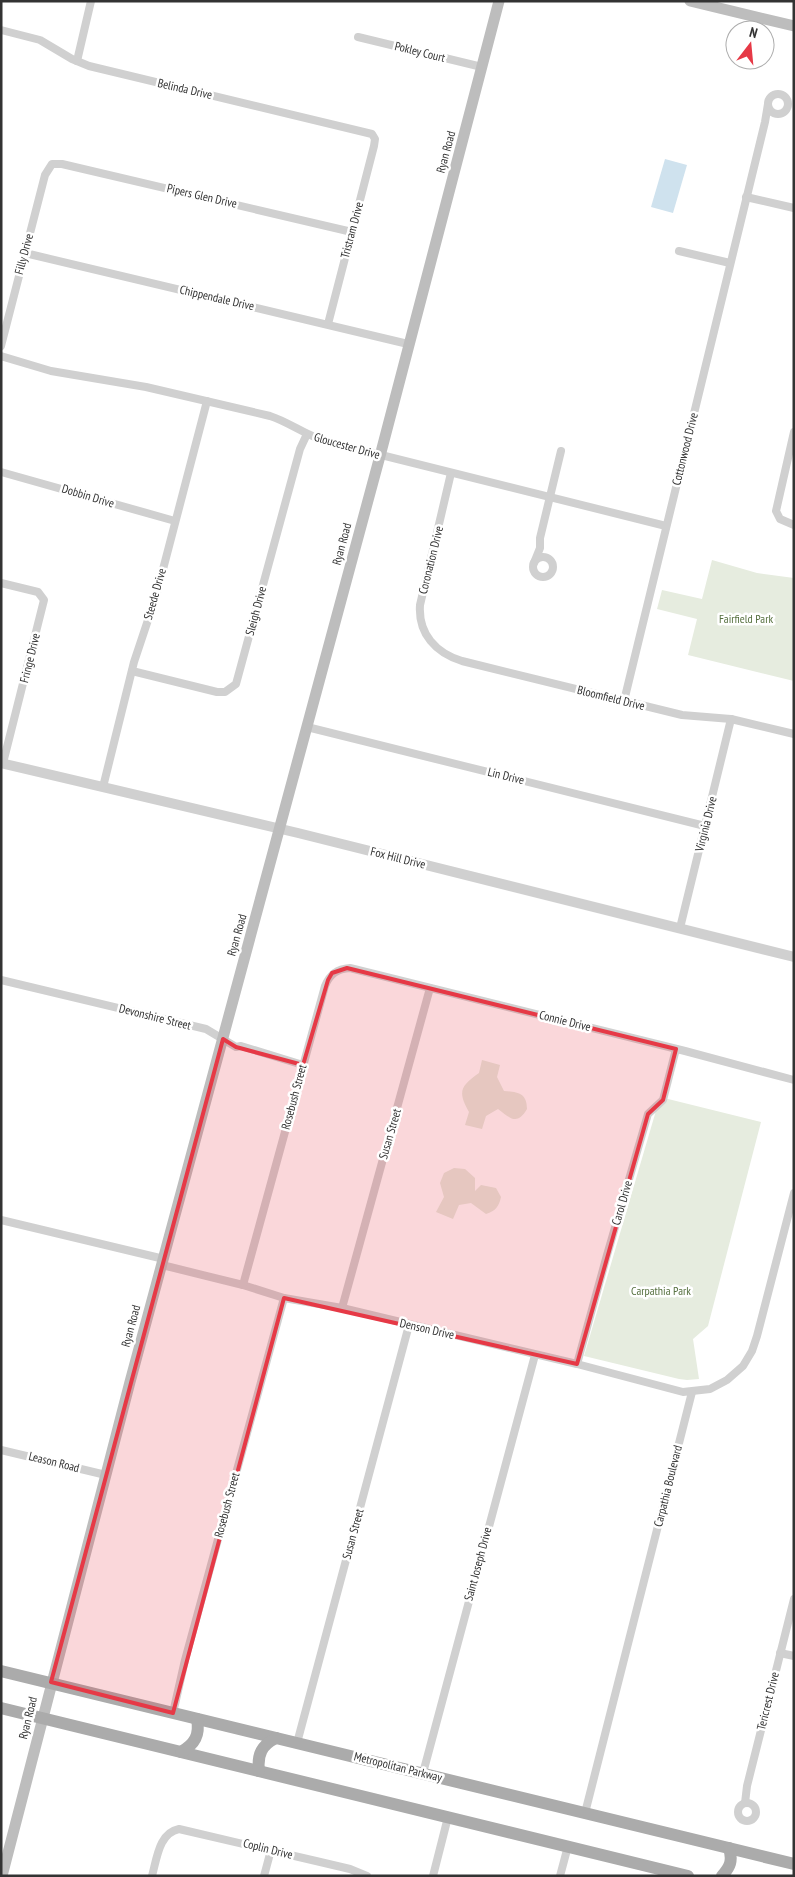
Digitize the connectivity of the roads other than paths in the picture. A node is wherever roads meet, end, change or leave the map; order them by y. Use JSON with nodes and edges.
{"nodes":[{"id":1,"x":91,"y":1,"type":"edge"},
{"id":2,"x":499,"y":1,"type":"edge"},
{"id":3,"x":690,"y":1,"type":"edge"},
{"id":4,"x":794,"y":26,"type":"edge"},
{"id":5,"x":1,"y":30,"type":"edge"},
{"id":6,"x":358,"y":36,"type":"dead end"},
{"id":7,"x":77,"y":62,"type":"junction"},
{"id":8,"x":482,"y":67,"type":"junction"},
{"id":9,"x":768,"y":104,"type":"junction"},
{"id":10,"x":778,"y":114,"type":"junction"},
{"id":11,"x":765,"y":122,"type":"junction"},
{"id":12,"x":374,"y":136,"type":"joint"},
{"id":13,"x":52,"y":164,"type":"joint"},
{"id":14,"x":746,"y":197,"type":"junction"},
{"id":15,"x":794,"y":208,"type":"edge"},
{"id":16,"x":352,"y":232,"type":"junction"},
{"id":17,"x":679,"y":251,"type":"dead end"},
{"id":18,"x":25,"y":253,"type":"junction"},
{"id":19,"x":730,"y":263,"type":"junction"},
{"id":20,"x":328,"y":324,"type":"junction"},
{"id":21,"x":408,"y":344,"type":"junction"},
{"id":22,"x":1,"y":346,"type":"edge"},
{"id":23,"x":1,"y":356,"type":"edge"},
{"id":24,"x":207,"y":401,"type":"junction"},
{"id":25,"x":794,"y":432,"type":"edge"},
{"id":26,"x":307,"y":434,"type":"junction"},
{"id":27,"x":561,"y":451,"type":"dead end"},
{"id":28,"x":380,"y":456,"type":"junction"},
{"id":29,"x":1,"y":472,"type":"edge"},
{"id":30,"x":451,"y":473,"type":"junction"},
{"id":31,"x":550,"y":497,"type":"junction"},
{"id":32,"x":176,"y":520,"type":"junction"},
{"id":33,"x":794,"y":525,"type":"edge"},
{"id":34,"x":666,"y":526,"type":"junction"},
{"id":35,"x":540,"y":548,"type":"junction"},
{"id":36,"x":551,"y":561,"type":"junction"},
{"id":37,"x":534,"y":563,"type":"junction"},
{"id":38,"x":1,"y":583,"type":"edge"},
{"id":39,"x":433,"y":645,"type":"joint"},
{"id":40,"x":132,"y":671,"type":"junction"},
{"id":41,"x":624,"y":701,"type":"junction"},
{"id":42,"x":731,"y":720,"type":"junction"},
{"id":43,"x":307,"y":727,"type":"junction"},
{"id":44,"x":794,"y":734,"type":"edge"},
{"id":45,"x":2,"y":763,"type":"edge"},
{"id":46,"x":103,"y":787,"type":"junction"},
{"id":47,"x":705,"y":826,"type":"junction"},
{"id":48,"x":280,"y":829,"type":"junction"},
{"id":49,"x":680,"y":928,"type":"junction"},
{"id":50,"x":794,"y":956,"type":"edge"},
{"id":51,"x":336,"y":971,"type":"joint"},
{"id":52,"x":1,"y":980,"type":"edge"},
{"id":53,"x":430,"y":988,"type":"junction"},
{"id":54,"x":223,"y":1039,"type":"junction"},
{"id":55,"x":676,"y":1049,"type":"junction"},
{"id":56,"x":302,"y":1064,"type":"junction"},
{"id":57,"x":794,"y":1080,"type":"edge"},
{"id":58,"x":794,"y":1193,"type":"edge"},
{"id":59,"x":1,"y":1220,"type":"edge"},
{"id":60,"x":163,"y":1262,"type":"junction"},
{"id":61,"x":243,"y":1285,"type":"junction"},
{"id":62,"x":284,"y":1298,"type":"junction"},
{"id":63,"x":342,"y":1308,"type":"junction"},
{"id":64,"x":409,"y":1325,"type":"junction"},
{"id":65,"x":534,"y":1355,"type":"junction"},
{"id":66,"x":577,"y":1364,"type":"junction"},
{"id":67,"x":692,"y":1392,"type":"junction"},
{"id":68,"x":1,"y":1450,"type":"edge"},
{"id":69,"x":106,"y":1475,"type":"junction"},
{"id":70,"x":794,"y":1599,"type":"edge"},
{"id":71,"x":780,"y":1653,"type":"junction"},
{"id":72,"x":794,"y":1656,"type":"edge"},
{"id":73,"x":1,"y":1671,"type":"edge"},
{"id":74,"x":51,"y":1682,"type":"junction"},
{"id":75,"x":1,"y":1708,"type":"edge"},
{"id":76,"x":173,"y":1713,"type":"junction"},
{"id":77,"x":42,"y":1718,"type":"junction"},
{"id":78,"x":198,"y":1719,"type":"junction"},
{"id":79,"x":276,"y":1738,"type":"junction"},
{"id":80,"x":297,"y":1743,"type":"junction"},
{"id":81,"x":181,"y":1752,"type":"junction"},
{"id":82,"x":258,"y":1770,"type":"junction"},
{"id":83,"x":422,"y":1773,"type":"junction"},
{"id":84,"x":745,"y":1803,"type":"dead end"},
{"id":85,"x":585,"y":1813,"type":"junction"},
{"id":86,"x":448,"y":1817,"type":"junction"},
{"id":87,"x":568,"y":1846,"type":"junction"},
{"id":88,"x":729,"y":1848,"type":"junction"},
{"id":89,"x":271,"y":1850,"type":"junction"},
{"id":90,"x":794,"y":1864,"type":"edge"},
{"id":91,"x":679,"y":1875,"type":"edge"},
{"id":92,"x":2,"y":1876,"type":"edge"},
{"id":93,"x":152,"y":1876,"type":"edge"},
{"id":94,"x":264,"y":1876,"type":"edge"},
{"id":95,"x":367,"y":1876,"type":"edge"},
{"id":96,"x":433,"y":1876,"type":"edge"},
{"id":97,"x":560,"y":1876,"type":"edge"},
{"id":98,"x":722,"y":1876,"type":"edge"}],
"edges":[{"from":1,"to":7,"type":"street"},
{"from":2,"to":8,"type":"main road","name":"Ryan Road"},
{"from":3,"to":4,"type":"main road"},
{"from":5,"to":7,"type":"street","name":"Belinda Drive"},
{"from":6,"to":8,"type":"street","name":"Pokley Court"},
{"from":7,"to":12,"type":"street","name":"Belinda Drive"},
{"from":8,"to":21,"type":"main road","name":"Ryan Road"},
{"from":9,"to":10,"type":"street"},
{"from":9,"to":10,"type":"street"},
{"from":9,"to":11,"type":"street","name":"Cottonwood Drive"},
{"from":10,"to":11,"type":"street"},
{"from":11,"to":14,"type":"street","name":"Cottonwood Drive"},
{"from":12,"to":16,"type":"street","name":"Tristram Drive"},
{"from":13,"to":16,"type":"street","name":"Pipers Glen Drive"},
{"from":13,"to":18,"type":"street","name":"Filly Drive"},
{"from":14,"to":15,"type":"street"},
{"from":14,"to":19,"type":"street","name":"Cottonwood Drive"},
{"from":16,"to":20,"type":"street","name":"Tristram Drive"},
{"from":17,"to":19,"type":"street"},
{"from":18,"to":20,"type":"street","name":"Chippendale Drive"},
{"from":18,"to":22,"type":"street","name":"Filly Drive"},
{"from":19,"to":34,"type":"street","name":"Cottonwood Drive"},
{"from":20,"to":21,"type":"street","name":"Chippendale Drive"},
{"from":21,"to":28,"type":"main road","name":"Ryan Road"},
{"from":23,"to":24,"type":"street","name":"Gloucester Drive"},
{"from":24,"to":26,"type":"street","name":"Gloucester Drive"},
{"from":24,"to":32,"type":"street","name":"Steede Drive"},
{"from":25,"to":33,"type":"street"},
{"from":26,"to":28,"type":"street","name":"Gloucester Drive"},
{"from":26,"to":40,"type":"street","name":"Sleigh Drive"},
{"from":27,"to":31,"type":"street"},
{"from":28,"to":30,"type":"street","name":"Gloucester Drive"},
{"from":28,"to":43,"type":"main road","name":"Ryan Road"},
{"from":29,"to":32,"type":"street","name":"Dobbin Drive"},
{"from":30,"to":31,"type":"street","name":"Gloucester Drive"},
{"from":30,"to":39,"type":"street","name":"Coronation Drive"},
{"from":31,"to":34,"type":"street","name":"Gloucester Drive"},
{"from":31,"to":35,"type":"street"},
{"from":32,"to":40,"type":"street","name":"Steede Drive"},
{"from":34,"to":41,"type":"street","name":"Cottonwood Drive"},
{"from":35,"to":36,"type":"street"},
{"from":35,"to":37,"type":"street"},
{"from":36,"to":37,"type":"street"},
{"from":36,"to":37,"type":"street"},
{"from":38,"to":45,"type":"street","name":"Fringe Drive"},
{"from":39,"to":41,"type":"street","name":"Bloomfield Drive"},
{"from":40,"to":46,"type":"street","name":"Steede Drive"},
{"from":41,"to":42,"type":"street","name":"Bloomfield Drive"},
{"from":42,"to":44,"type":"street","name":"Bloomfield Drive"},
{"from":42,"to":47,"type":"street","name":"Virginia Drive"},
{"from":43,"to":47,"type":"street","name":"Lin Drive"},
{"from":43,"to":48,"type":"main road","name":"Ryan Road"},
{"from":45,"to":46,"type":"street","name":"Fox Hill Drive"},
{"from":46,"to":48,"type":"street","name":"Fox Hill Drive"},
{"from":47,"to":49,"type":"street","name":"Virginia Drive"},
{"from":48,"to":49,"type":"street","name":"Fox Hill Drive"},
{"from":48,"to":54,"type":"main road","name":"Ryan Road"},
{"from":49,"to":50,"type":"street","name":"Fox Hill Drive"},
{"from":51,"to":53,"type":"street","name":"Connie Drive"},
{"from":51,"to":56,"type":"street","name":"Rosebush Street"},
{"from":52,"to":54,"type":"street","name":"Devonshire Street"},
{"from":53,"to":55,"type":"street","name":"Connie Drive"},
{"from":53,"to":63,"type":"street","name":"Susan Street"},
{"from":54,"to":56,"type":"street","name":"Devonshire Street"},
{"from":54,"to":60,"type":"main road","name":"Ryan Road"},
{"from":55,"to":57,"type":"street","name":"Connie Drive"},
{"from":55,"to":66,"type":"street","name":"Carol Drive"},
{"from":56,"to":61,"type":"street","name":"Rosebush Street"},
{"from":58,"to":67,"type":"street"},
{"from":59,"to":60,"type":"street","name":"Denson Drive"},
{"from":60,"to":61,"type":"street","name":"Denson Drive"},
{"from":60,"to":69,"type":"main road","name":"Ryan Road"},
{"from":61,"to":62,"type":"street","name":"Denson Drive"},
{"from":62,"to":63,"type":"street","name":"Denson Drive"},
{"from":62,"to":76,"type":"street","name":"Rosebush Street"},
{"from":63,"to":64,"type":"street","name":"Denson Drive"},
{"from":64,"to":65,"type":"street","name":"Denson Drive"},
{"from":64,"to":80,"type":"street","name":"Susan Street"},
{"from":65,"to":66,"type":"street","name":"Denson Drive"},
{"from":65,"to":83,"type":"street","name":"Saint Joseph Drive"},
{"from":66,"to":67,"type":"street","name":"Denson Drive"},
{"from":67,"to":85,"type":"street","name":"Carpathia Boulevard"},
{"from":68,"to":69,"type":"street","name":"Leason Road"},
{"from":69,"to":74,"type":"main road","name":"Ryan Road"},
{"from":70,"to":71,"type":"street","name":"Tericrest Drive"},
{"from":71,"to":72,"type":"street"},
{"from":71,"to":84,"type":"street","name":"Tericrest Drive"},
{"from":73,"to":74,"type":"main road","name":"Metropolitan Parkway"},
{"from":74,"to":76,"type":"main road","name":"Metropolitan Parkway"},
{"from":74,"to":77,"type":"main road","name":"Ryan Road"},
{"from":75,"to":77,"type":"main road"},
{"from":76,"to":78,"type":"main road","name":"Metropolitan Parkway"},
{"from":77,"to":81,"type":"main road"},
{"from":77,"to":92,"type":"main road","name":"Ryan Road"},
{"from":78,"to":79,"type":"main road","name":"Metropolitan Parkway"},
{"from":78,"to":81,"type":"main road"},
{"from":79,"to":80,"type":"main road","name":"Metropolitan Parkway"},
{"from":79,"to":82,"type":"main road"},
{"from":80,"to":83,"type":"main road","name":"Metropolitan Parkway"},
{"from":81,"to":82,"type":"main road"},
{"from":82,"to":86,"type":"main road"},
{"from":83,"to":85,"type":"main road","name":"Metropolitan Parkway"},
{"from":85,"to":88,"type":"main road","name":"Metropolitan Parkway"},
{"from":86,"to":87,"type":"main road"},
{"from":86,"to":96,"type":"street"},
{"from":87,"to":91,"type":"main road"},
{"from":87,"to":97,"type":"street"},
{"from":88,"to":90,"type":"main road","name":"Metropolitan Parkway"},
{"from":88,"to":98,"type":"main road"},
{"from":89,"to":93,"type":"street","name":"Coplin Drive"},
{"from":89,"to":94,"type":"street"},
{"from":89,"to":95,"type":"street","name":"Coplin Drive"}]}
